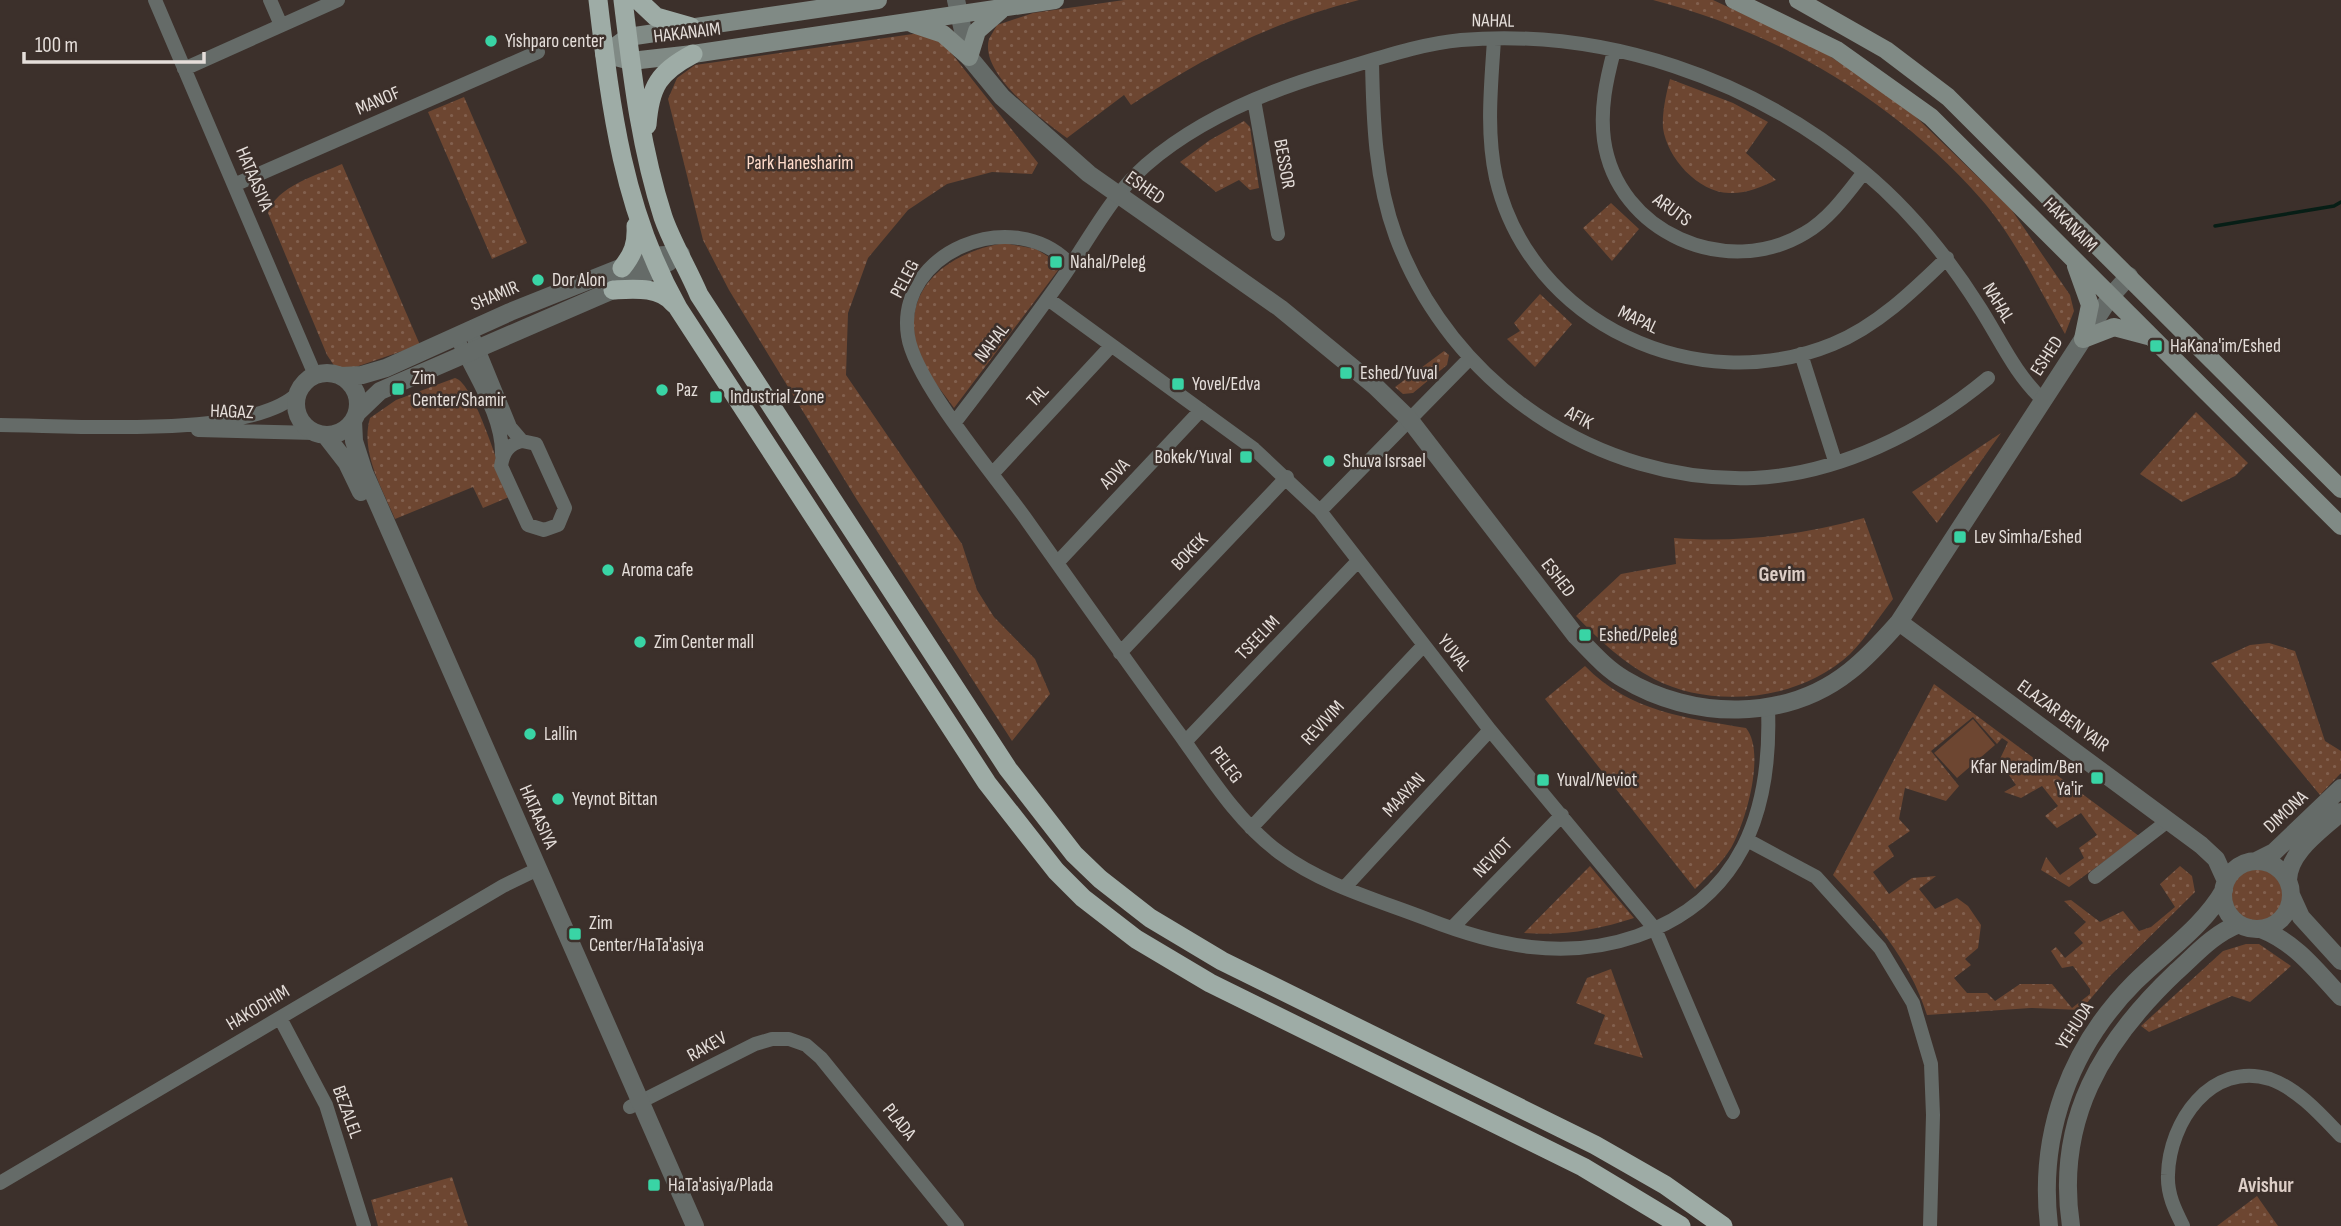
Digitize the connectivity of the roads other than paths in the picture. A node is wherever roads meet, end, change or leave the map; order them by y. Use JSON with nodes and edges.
{"nodes":[{"id":1,"x":155,"y":0,"type":"edge"},
{"id":2,"x":270,"y":0,"type":"edge"},
{"id":3,"x":338,"y":0,"type":"edge"},
{"id":4,"x":598,"y":0,"type":"edge"},
{"id":5,"x":623,"y":0,"type":"edge"},
{"id":6,"x":638,"y":0,"type":"edge"},
{"id":7,"x":878,"y":0,"type":"edge"},
{"id":8,"x":1055,"y":0,"type":"edge"},
{"id":9,"x":1734,"y":0,"type":"edge"},
{"id":10,"x":1798,"y":0,"type":"edge"},
{"id":11,"x":957,"y":7,"type":"edge"},
{"id":12,"x":1005,"y":8,"type":"junction"},
{"id":13,"x":902,"y":23,"type":"junction"},
{"id":14,"x":281,"y":25,"type":"junction"},
{"id":15,"x":691,"y":27,"type":"junction"},
{"id":16,"x":628,"y":37,"type":"junction"},
{"id":17,"x":1494,"y":40,"type":"junction"},
{"id":18,"x":1614,"y":51,"type":"junction"},
{"id":19,"x":538,"y":52,"type":"dead end"},
{"id":20,"x":604,"y":54,"type":"junction"},
{"id":21,"x":693,"y":54,"type":"junction"},
{"id":22,"x":969,"y":57,"type":"junction"},
{"id":23,"x":1371,"y":60,"type":"junction"},
{"id":24,"x":631,"y":61,"type":"junction"},
{"id":25,"x":184,"y":69,"type":"junction"},
{"id":26,"x":1254,"y":100,"type":"junction"},
{"id":27,"x":646,"y":151,"type":"junction"},
{"id":28,"x":1864,"y":172,"type":"junction"},
{"id":29,"x":234,"y":184,"type":"junction"},
{"id":30,"x":1117,"y":194,"type":"junction"},
{"id":31,"x":636,"y":211,"type":"junction"},
{"id":32,"x":1278,"y":234,"type":"dead end"},
{"id":33,"x":681,"y":254,"type":"junction"},
{"id":34,"x":2071,"y":256,"type":"junction"},
{"id":35,"x":1947,"y":258,"type":"junction"},
{"id":36,"x":654,"y":263,"type":"junction"},
{"id":37,"x":1071,"y":265,"type":"junction"},
{"id":38,"x":622,"y":268,"type":"junction"},
{"id":39,"x":2129,"y":276,"type":"junction"},
{"id":40,"x":613,"y":290,"type":"junction"},
{"id":41,"x":2111,"y":296,"type":"junction"},
{"id":42,"x":1048,"y":299,"type":"junction"},
{"id":43,"x":686,"y":320,"type":"junction"},
{"id":44,"x":463,"y":333,"type":"junction"},
{"id":45,"x":2153,"y":338,"type":"junction"},
{"id":46,"x":2083,"y":339,"type":"junction"},
{"id":47,"x":1111,"y":346,"type":"junction"},
{"id":48,"x":471,"y":352,"type":"junction"},
{"id":49,"x":1801,"y":354,"type":"junction"},
{"id":50,"x":1470,"y":358,"type":"junction"},
{"id":51,"x":315,"y":376,"type":"junction"},
{"id":52,"x":341,"y":376,"type":"junction"},
{"id":53,"x":1988,"y":378,"type":"dead end"},
{"id":54,"x":298,"y":393,"type":"junction"},
{"id":55,"x":2043,"y":400,"type":"junction"},
{"id":56,"x":1201,"y":410,"type":"junction"},
{"id":57,"x":355,"y":417,"type":"junction"},
{"id":58,"x":1409,"y":419,"type":"junction"},
{"id":59,"x":955,"y":422,"type":"junction"},
{"id":60,"x":0,"y":425,"type":"edge"},
{"id":61,"x":148,"y":425,"type":"junction"},
{"id":62,"x":321,"y":435,"type":"junction"},
{"id":63,"x":522,"y":441,"type":"junction"},
{"id":64,"x":502,"y":455,"type":"junction"},
{"id":65,"x":1835,"y":461,"type":"junction"},
{"id":66,"x":993,"y":472,"type":"junction"},
{"id":67,"x":1287,"y":477,"type":"junction"},
{"id":68,"x":2341,"y":489,"type":"edge"},
{"id":69,"x":1320,"y":511,"type":"junction"},
{"id":70,"x":2341,"y":526,"type":"edge"},
{"id":71,"x":1358,"y":561,"type":"junction"},
{"id":72,"x":1057,"y":564,"type":"junction"},
{"id":73,"x":1899,"y":622,"type":"junction"},
{"id":74,"x":1423,"y":646,"type":"junction"},
{"id":75,"x":1120,"y":653,"type":"junction"},
{"id":76,"x":1768,"y":708,"type":"junction"},
{"id":77,"x":1490,"y":730,"type":"junction"},
{"id":78,"x":1185,"y":742,"type":"junction"},
{"id":79,"x":2341,"y":788,"type":"edge"},
{"id":80,"x":2341,"y":812,"type":"edge"},
{"id":81,"x":1562,"y":815,"type":"junction"},
{"id":82,"x":2169,"y":820,"type":"junction"},
{"id":83,"x":1251,"y":828,"type":"junction"},
{"id":84,"x":1749,"y":841,"type":"junction"},
{"id":85,"x":2201,"y":845,"type":"junction"},
{"id":86,"x":2250,"y":862,"type":"junction"},
{"id":87,"x":533,"y":871,"type":"junction"},
{"id":88,"x":2095,"y":877,"type":"dead end"},
{"id":89,"x":2225,"y":885,"type":"junction"},
{"id":90,"x":1345,"y":887,"type":"junction"},
{"id":91,"x":2290,"y":888,"type":"junction"},
{"id":92,"x":2239,"y":924,"type":"junction"},
{"id":93,"x":1452,"y":928,"type":"junction"},
{"id":94,"x":1655,"y":929,"type":"junction"},
{"id":95,"x":2261,"y":929,"type":"junction"},
{"id":96,"x":2341,"y":961,"type":"edge"},
{"id":97,"x":2341,"y":997,"type":"edge"},
{"id":98,"x":280,"y":1018,"type":"junction"},
{"id":99,"x":806,"y":1045,"type":"joint"},
{"id":100,"x":635,"y":1105,"type":"junction"},
{"id":101,"x":1733,"y":1112,"type":"dead end"},
{"id":102,"x":2341,"y":1136,"type":"edge"},
{"id":103,"x":0,"y":1183,"type":"edge"},
{"id":104,"x":364,"y":1226,"type":"edge"},
{"id":105,"x":682,"y":1226,"type":"edge"},
{"id":106,"x":695,"y":1226,"type":"edge"},
{"id":107,"x":957,"y":1226,"type":"edge"},
{"id":108,"x":1681,"y":1226,"type":"edge"},
{"id":109,"x":1723,"y":1226,"type":"edge"},
{"id":110,"x":1930,"y":1226,"type":"edge"},
{"id":111,"x":2049,"y":1226,"type":"edge"},
{"id":112,"x":2071,"y":1226,"type":"edge"},
{"id":113,"x":2183,"y":1226,"type":"edge"}],
"edges":[{"from":1,"to":25,"type":"street","name":"HATAASIYA"},
{"from":2,"to":14,"type":"street"},
{"from":3,"to":14,"type":"street"},
{"from":4,"to":20,"type":"highway"},
{"from":5,"to":16,"type":"highway"},
{"from":6,"to":15,"type":"highway"},
{"from":7,"to":15,"type":"main road","name":"HAKANAIM"},
{"from":8,"to":12,"type":"main road","name":"HAKANAIM"},
{"from":9,"to":34,"type":"main road","name":"HAKANAIM"},
{"from":10,"to":39,"type":"main road","name":"HAKANAIM"},
{"from":11,"to":12,"type":"main road","name":"HAKANAIM"},
{"from":11,"to":13,"type":"main road","name":"HAKANAIM"},
{"from":11,"to":22,"type":"street","name":"ESHED"},
{"from":12,"to":22,"type":"main road"},
{"from":13,"to":21,"type":"main road","name":"HAKANAIM"},
{"from":13,"to":22,"type":"main road"},
{"from":14,"to":25,"type":"street"},
{"from":15,"to":16,"type":"main road","name":"HAKANAIM"},
{"from":16,"to":20,"type":"main road","name":"HAKANAIM"},
{"from":16,"to":24,"type":"highway"},
{"from":17,"to":18,"type":"street","name":"NAHAL"},
{"from":17,"to":23,"type":"street","name":"NAHAL"},
{"from":17,"to":49,"type":"street","name":"MAPAL"},
{"from":18,"to":28,"type":"street","name":"NAHAL"},
{"from":18,"to":28,"type":"street","name":"ARUTS"},
{"from":19,"to":29,"type":"street","name":"MANOF"},
{"from":20,"to":24,"type":"main road","name":"HAKANAIM"},
{"from":20,"to":31,"type":"highway"},
{"from":21,"to":24,"type":"main road","name":"HAKANAIM"},
{"from":21,"to":27,"type":"highway"},
{"from":22,"to":30,"type":"street","name":"ESHED"},
{"from":23,"to":26,"type":"street","name":"NAHAL"},
{"from":23,"to":50,"type":"street","name":"AFIK"},
{"from":24,"to":27,"type":"highway"},
{"from":25,"to":29,"type":"street","name":"HATAASIYA"},
{"from":26,"to":30,"type":"street","name":"NAHAL"},
{"from":26,"to":32,"type":"street","name":"BESSOR"},
{"from":27,"to":33,"type":"highway"},
{"from":28,"to":35,"type":"street","name":"NAHAL"},
{"from":29,"to":51,"type":"street","name":"HATAASIYA"},
{"from":30,"to":37,"type":"street","name":"NAHAL"},
{"from":30,"to":58,"type":"street","name":"ESHED"},
{"from":31,"to":36,"type":"highway"},
{"from":31,"to":38,"type":"highway"},
{"from":33,"to":36,"type":"street","name":"SHAMIR"},
{"from":33,"to":109,"type":"highway"},
{"from":34,"to":41,"type":"main road","name":"HAKANAIM"},
{"from":34,"to":46,"type":"main road"},
{"from":35,"to":49,"type":"street","name":"MAPAL"},
{"from":35,"to":55,"type":"street","name":"NAHAL"},
{"from":36,"to":38,"type":"street","name":"SHAMIR"},
{"from":36,"to":40,"type":"street","name":"SHAMIR"},
{"from":36,"to":43,"type":"highway"},
{"from":37,"to":42,"type":"street","name":"NAHAL"},
{"from":37,"to":59,"type":"street","name":"PELEG"},
{"from":38,"to":44,"type":"street","name":"SHAMIR"},
{"from":39,"to":41,"type":"street","name":"ESHED"},
{"from":39,"to":68,"type":"main road","name":"HAKANAIM"},
{"from":40,"to":43,"type":"highway"},
{"from":40,"to":48,"type":"street","name":"SHAMIR"},
{"from":41,"to":45,"type":"main road","name":"HAKANAIM"},
{"from":41,"to":46,"type":"street","name":"ESHED"},
{"from":42,"to":47,"type":"street","name":"YUVAL"},
{"from":42,"to":59,"type":"street","name":"NAHAL"},
{"from":43,"to":108,"type":"highway"},
{"from":44,"to":48,"type":"street"},
{"from":44,"to":52,"type":"street","name":"SHAMIR"},
{"from":45,"to":46,"type":"main road"},
{"from":45,"to":70,"type":"main road","name":"HAKANAIM"},
{"from":46,"to":55,"type":"street","name":"ESHED"},
{"from":47,"to":56,"type":"street","name":"YUVAL"},
{"from":47,"to":66,"type":"street","name":"TAL"},
{"from":48,"to":57,"type":"street","name":"SHAMIR"},
{"from":48,"to":63,"type":"street"},
{"from":48,"to":64,"type":"street"},
{"from":49,"to":65,"type":"street"},
{"from":50,"to":58,"type":"street"},
{"from":50,"to":65,"type":"street","name":"AFIK"},
{"from":51,"to":52,"type":"street"},
{"from":51,"to":54,"type":"street"},
{"from":52,"to":57,"type":"street"},
{"from":53,"to":65,"type":"street","name":"AFIK"},
{"from":54,"to":61,"type":"street","name":"HAGAZ"},
{"from":54,"to":62,"type":"street"},
{"from":55,"to":73,"type":"street","name":"ESHED"},
{"from":56,"to":67,"type":"street","name":"YUVAL"},
{"from":56,"to":72,"type":"street","name":"ADVA"},
{"from":57,"to":62,"type":"street"},
{"from":57,"to":87,"type":"street","name":"HATAASIYA"},
{"from":58,"to":69,"type":"street"},
{"from":58,"to":76,"type":"street","name":"ESHED"},
{"from":59,"to":66,"type":"street","name":"PELEG"},
{"from":60,"to":61,"type":"street","name":"HAGAZ"},
{"from":61,"to":62,"type":"street","name":"HAGAZ"},
{"from":62,"to":87,"type":"street","name":"HATAASIYA"},
{"from":63,"to":64,"type":"street"},
{"from":63,"to":64,"type":"street"},
{"from":66,"to":72,"type":"street","name":"PELEG"},
{"from":67,"to":69,"type":"street","name":"YUVAL"},
{"from":67,"to":75,"type":"street","name":"BOKEK"},
{"from":69,"to":71,"type":"street","name":"YUVAL"},
{"from":71,"to":74,"type":"street","name":"YUVAL"},
{"from":71,"to":78,"type":"street","name":"TSEELIM"},
{"from":72,"to":75,"type":"street","name":"PELEG"},
{"from":73,"to":76,"type":"street","name":"ESHED"},
{"from":73,"to":82,"type":"street","name":"ELAZAR BEN YAIR"},
{"from":74,"to":77,"type":"street","name":"YUVAL"},
{"from":74,"to":83,"type":"street","name":"REVIVIM"},
{"from":75,"to":78,"type":"street","name":"PELEG"},
{"from":76,"to":84,"type":"street","name":"PELEG"},
{"from":77,"to":81,"type":"street","name":"YUVAL"},
{"from":77,"to":90,"type":"street","name":"MAAYAN"},
{"from":78,"to":83,"type":"street","name":"PELEG"},
{"from":79,"to":86,"type":"street","name":"DIMONA"},
{"from":80,"to":91,"type":"street","name":"DIMONA"},
{"from":81,"to":93,"type":"street","name":"NEVIOT"},
{"from":81,"to":94,"type":"street","name":"YUVAL"},
{"from":82,"to":85,"type":"street","name":"ELAZAR BEN YAIR"},
{"from":82,"to":88,"type":"street"},
{"from":83,"to":90,"type":"street","name":"PELEG"},
{"from":84,"to":94,"type":"street","name":"PELEG"},
{"from":84,"to":110,"type":"street"},
{"from":85,"to":86,"type":"street","name":"ELAZAR BEN YAIR"},
{"from":85,"to":89,"type":"street","name":"ELAZAR BEN YAIR"},
{"from":86,"to":89,"type":"street"},
{"from":86,"to":91,"type":"street"},
{"from":87,"to":98,"type":"street","name":"HAKODHIM"},
{"from":87,"to":100,"type":"street","name":"HATAASIYA"},
{"from":89,"to":92,"type":"street"},
{"from":89,"to":111,"type":"street","name":"YEHUDA"},
{"from":90,"to":93,"type":"street","name":"PELEG"},
{"from":91,"to":95,"type":"street"},
{"from":91,"to":96,"type":"street"},
{"from":92,"to":95,"type":"street"},
{"from":92,"to":112,"type":"street","name":"YEHUDA"},
{"from":93,"to":94,"type":"street","name":"PELEG"},
{"from":94,"to":101,"type":"street","name":"YUVAL"},
{"from":95,"to":97,"type":"street"},
{"from":98,"to":103,"type":"street","name":"HAKODHIM"},
{"from":98,"to":104,"type":"street","name":"BEZALEL"},
{"from":99,"to":100,"type":"street","name":"RAKEV"},
{"from":99,"to":107,"type":"street","name":"PLADA"},
{"from":100,"to":105,"type":"street","name":"HATAASIYA"},
{"from":100,"to":106,"type":"street","name":"HATAASIYA"},
{"from":102,"to":113,"type":"street"}]}
